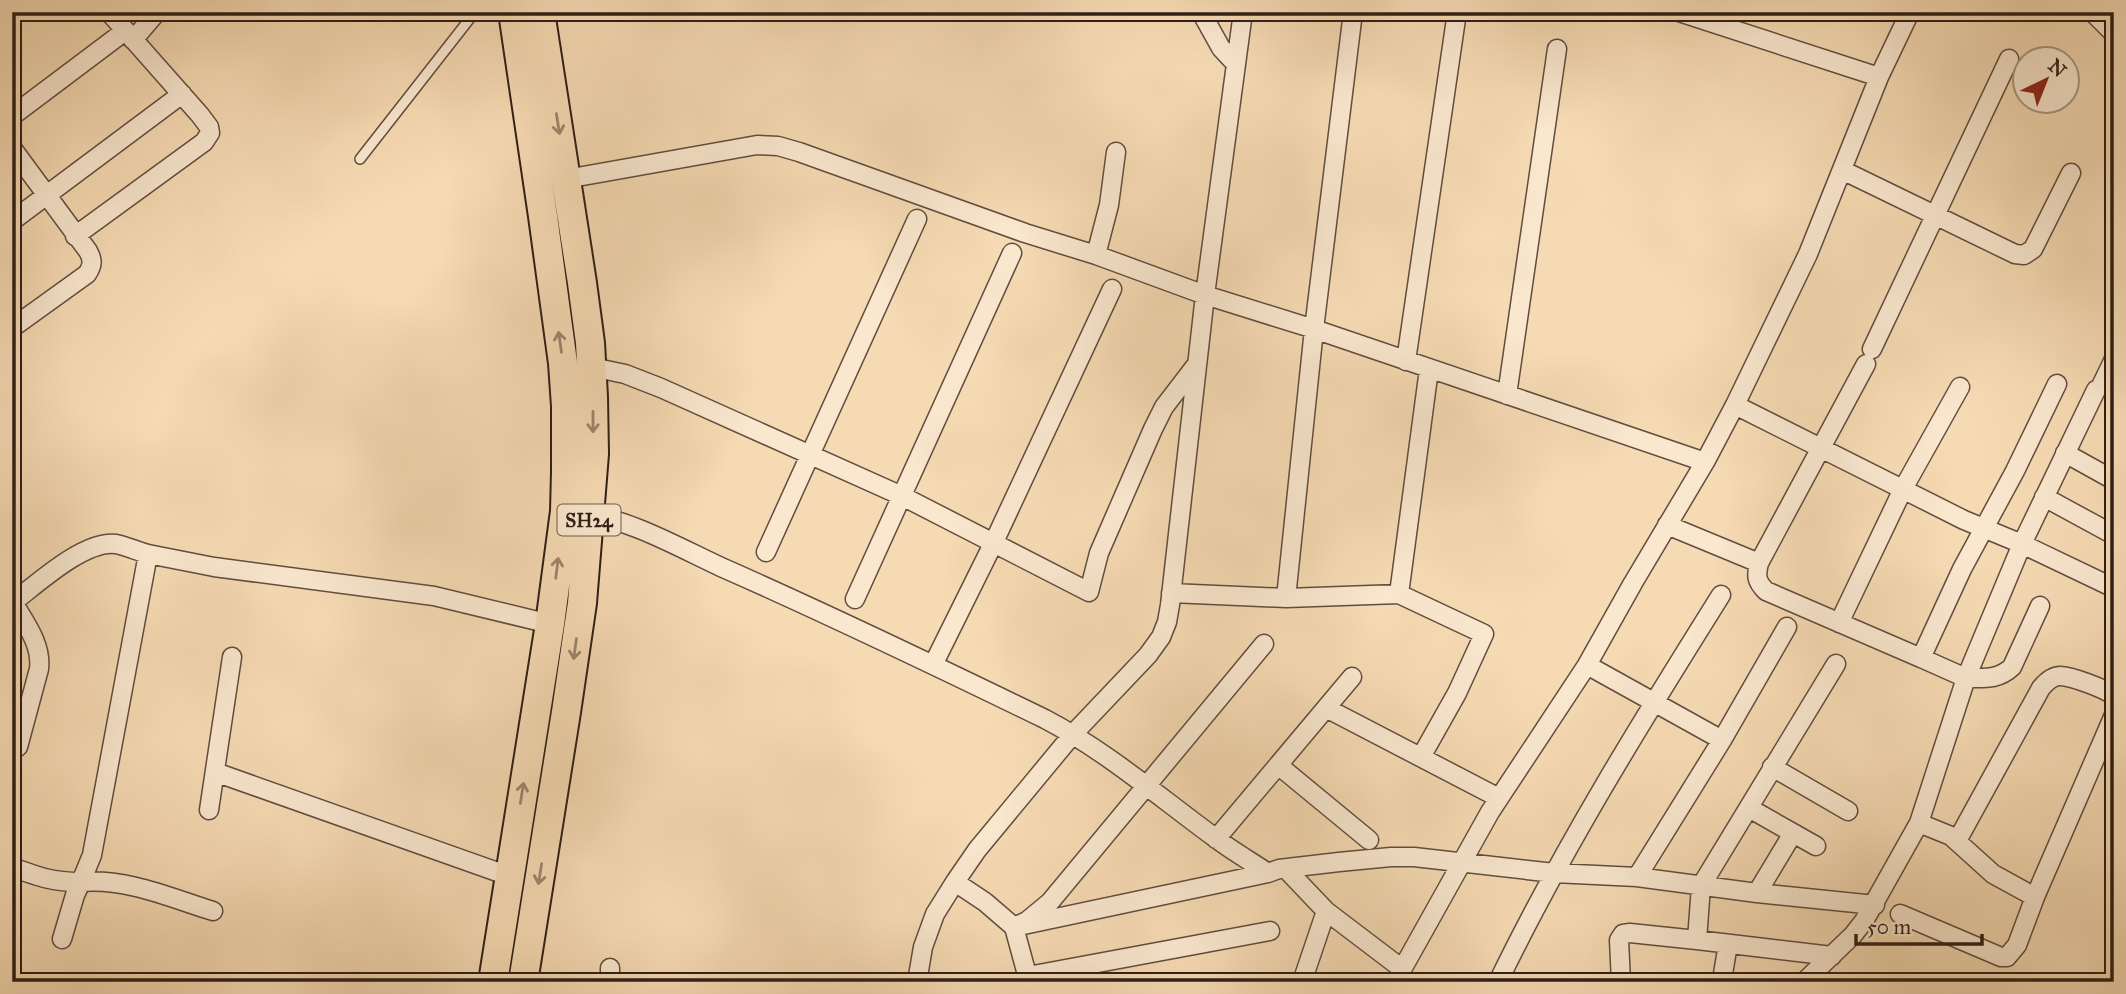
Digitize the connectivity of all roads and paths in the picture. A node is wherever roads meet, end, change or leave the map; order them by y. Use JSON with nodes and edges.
{"nodes":[{"id":1,"x":109,"y":12,"type":"edge"},
{"id":2,"x":158,"y":12,"type":"edge"},
{"id":3,"x":475,"y":12,"type":"edge"},
{"id":4,"x":500,"y":12,"type":"edge"},
{"id":5,"x":513,"y":12,"type":"edge"},
{"id":6,"x":540,"y":12,"type":"edge"},
{"id":7,"x":551,"y":12,"type":"edge"},
{"id":8,"x":1201,"y":12,"type":"edge"},
{"id":9,"x":1244,"y":12,"type":"edge"},
{"id":10,"x":1353,"y":12,"type":"edge"},
{"id":11,"x":1457,"y":12,"type":"edge"},
{"id":12,"x":1679,"y":12,"type":"edge"},
{"id":13,"x":1910,"y":12,"type":"edge"},
{"id":14,"x":2096,"y":12,"type":"edge"},
{"id":15,"x":2114,"y":30,"type":"edge"},
{"id":16,"x":129,"y":35,"type":"junction"},
{"id":17,"x":1557,"y":49,"type":"dead end"},
{"id":18,"x":548,"y":56,"type":"junction"},
{"id":19,"x":2009,"y":60,"type":"dead end"},
{"id":20,"x":1236,"y":64,"type":"junction"},
{"id":21,"x":520,"y":65,"type":"junction"},
{"id":22,"x":1879,"y":77,"type":"junction"},
{"id":23,"x":181,"y":94,"type":"junction"},
{"id":24,"x":12,"y":116,"type":"edge"},
{"id":25,"x":12,"y":148,"type":"edge"},
{"id":26,"x":1116,"y":152,"type":"dead end"},
{"id":27,"x":360,"y":159,"type":"dead end"},
{"id":28,"x":1842,"y":170,"type":"junction"},
{"id":29,"x":2071,"y":173,"type":"dead end"},
{"id":30,"x":566,"y":179,"type":"junction"},
{"id":31,"x":46,"y":195,"type":"junction"},
{"id":32,"x":1936,"y":215,"type":"junction"},
{"id":33,"x":917,"y":219,"type":"dead end"},
{"id":34,"x":12,"y":221,"type":"edge"},
{"id":35,"x":75,"y":236,"type":"junction"},
{"id":36,"x":1012,"y":253,"type":"dead end"},
{"id":37,"x":1096,"y":255,"type":"junction"},
{"id":38,"x":1112,"y":289,"type":"dead end"},
{"id":39,"x":1205,"y":295,"type":"junction"},
{"id":40,"x":12,"y":328,"type":"edge"},
{"id":41,"x":1314,"y":329,"type":"junction"},
{"id":42,"x":2114,"y":359,"type":"edge"},
{"id":43,"x":1406,"y":361,"type":"junction"},
{"id":44,"x":1197,"y":364,"type":"junction"},
{"id":45,"x":592,"y":367,"type":"junction"},
{"id":46,"x":1429,"y":369,"type":"junction"},
{"id":47,"x":2057,"y":384,"type":"dead end"},
{"id":48,"x":1960,"y":387,"type":"dead end"},
{"id":49,"x":1507,"y":396,"type":"junction"},
{"id":50,"x":1735,"y":405,"type":"junction"},
{"id":51,"x":1820,"y":447,"type":"junction"},
{"id":52,"x":2065,"y":453,"type":"junction"},
{"id":53,"x":809,"y":454,"type":"junction"},
{"id":54,"x":1705,"y":462,"type":"junction"},
{"id":55,"x":2112,"y":476,"type":"edge"},
{"id":56,"x":1903,"y":489,"type":"junction"},
{"id":57,"x":902,"y":496,"type":"junction"},
{"id":58,"x":2044,"y":497,"type":"junction"},
{"id":59,"x":577,"y":512,"type":"junction"},
{"id":60,"x":1667,"y":524,"type":"junction"},
{"id":61,"x":1984,"y":529,"type":"junction"},
{"id":62,"x":2114,"y":535,"type":"edge"},
{"id":63,"x":994,"y":542,"type":"junction"},
{"id":64,"x":2022,"y":544,"type":"junction"},
{"id":65,"x":766,"y":552,"type":"dead end"},
{"id":66,"x":148,"y":554,"type":"junction"},
{"id":67,"x":1759,"y":563,"type":"junction"},
{"id":68,"x":2114,"y":588,"type":"edge"},
{"id":69,"x":1171,"y":593,"type":"junction"},
{"id":70,"x":1399,"y":594,"type":"junction"},
{"id":71,"x":1721,"y":594,"type":"dead end"},
{"id":72,"x":855,"y":598,"type":"dead end"},
{"id":73,"x":1286,"y":598,"type":"junction"},
{"id":74,"x":13,"y":602,"type":"edge"},
{"id":75,"x":2040,"y":606,"type":"dead end"},
{"id":76,"x":1839,"y":623,"type":"junction"},
{"id":77,"x":550,"y":624,"type":"junction"},
{"id":78,"x":1787,"y":627,"type":"dead end"},
{"id":79,"x":1264,"y":643,"type":"dead end"},
{"id":80,"x":232,"y":657,"type":"dead end"},
{"id":81,"x":1921,"y":658,"type":"junction"},
{"id":82,"x":1836,"y":664,"type":"dead end"},
{"id":83,"x":933,"y":665,"type":"junction"},
{"id":84,"x":1587,"y":665,"type":"junction"},
{"id":85,"x":1352,"y":677,"type":"dead end"},
{"id":86,"x":1966,"y":678,"type":"junction"},
{"id":87,"x":2114,"y":696,"type":"edge"},
{"id":88,"x":1653,"y":703,"type":"junction"},
{"id":89,"x":1326,"y":708,"type":"junction"},
{"id":90,"x":2114,"y":715,"type":"edge"},
{"id":91,"x":1073,"y":734,"type":"junction"},
{"id":92,"x":1721,"y":740,"type":"junction"},
{"id":93,"x":18,"y":747,"type":"dead end"},
{"id":94,"x":1421,"y":757,"type":"junction"},
{"id":95,"x":1278,"y":765,"type":"junction"},
{"id":96,"x":1772,"y":767,"type":"junction"},
{"id":97,"x":215,"y":772,"type":"junction"},
{"id":98,"x":1145,"y":785,"type":"junction"},
{"id":99,"x":1499,"y":798,"type":"junction"},
{"id":100,"x":1749,"y":808,"type":"junction"},
{"id":101,"x":209,"y":810,"type":"dead end"},
{"id":102,"x":1848,"y":811,"type":"dead end"},
{"id":103,"x":1919,"y":823,"type":"junction"},
{"id":104,"x":1793,"y":833,"type":"junction"},
{"id":105,"x":1216,"y":839,"type":"junction"},
{"id":106,"x":1369,"y":839,"type":"dead end"},
{"id":107,"x":1957,"y":841,"type":"junction"},
{"id":108,"x":1816,"y":846,"type":"dead end"},
{"id":109,"x":1461,"y":862,"type":"junction"},
{"id":110,"x":12,"y":867,"type":"edge"},
{"id":111,"x":1286,"y":869,"type":"junction"},
{"id":112,"x":1268,"y":873,"type":"junction"},
{"id":113,"x":1554,"y":873,"type":"junction"},
{"id":114,"x":509,"y":876,"type":"junction"},
{"id":115,"x":1637,"y":877,"type":"junction"},
{"id":116,"x":81,"y":882,"type":"junction"},
{"id":117,"x":955,"y":882,"type":"junction"},
{"id":118,"x":1701,"y":886,"type":"junction"},
{"id":119,"x":1758,"y":893,"type":"junction"},
{"id":120,"x":2035,"y":897,"type":"junction"},
{"id":121,"x":1875,"y":905,"type":"junction"},
{"id":122,"x":214,"y":911,"type":"dead end"},
{"id":123,"x":1326,"y":911,"type":"junction"},
{"id":124,"x":1900,"y":914,"type":"dead end"},
{"id":125,"x":1014,"y":927,"type":"junction"},
{"id":126,"x":1270,"y":930,"type":"dead end"},
{"id":127,"x":62,"y":939,"type":"dead end"},
{"id":128,"x":1697,"y":940,"type":"junction"},
{"id":129,"x":1728,"y":944,"type":"junction"},
{"id":130,"x":1832,"y":956,"type":"junction"},
{"id":131,"x":1398,"y":975,"type":"edge"},
{"id":132,"x":1029,"y":979,"type":"edge"},
{"id":133,"x":1724,"y":981,"type":"edge"},
{"id":134,"x":494,"y":982,"type":"edge"},
{"id":135,"x":523,"y":982,"type":"edge"},
{"id":136,"x":917,"y":982,"type":"edge"},
{"id":137,"x":1302,"y":982,"type":"edge"},
{"id":138,"x":1498,"y":982,"type":"edge"},
{"id":139,"x":1621,"y":982,"type":"edge"},
{"id":140,"x":1804,"y":982,"type":"edge"}],
"edges":[{"from":1,"to":16,"type":"street"},
{"from":2,"to":16,"type":"street"},
{"from":3,"to":27,"type":"lane"},
{"from":4,"to":21,"type":"street"},
{"from":5,"to":21,"type":"main road","number":"SH24"},
{"from":6,"to":18,"type":"main road","number":"SH24"},
{"from":7,"to":18,"type":"street"},
{"from":8,"to":20,"type":"street"},
{"from":9,"to":20,"type":"street"},
{"from":10,"to":41,"type":"street"},
{"from":11,"to":43,"type":"street"},
{"from":12,"to":22,"type":"street"},
{"from":13,"to":22,"type":"street"},
{"from":14,"to":15,"type":"street"},
{"from":16,"to":23,"type":"street"},
{"from":16,"to":24,"type":"street"},
{"from":17,"to":49,"type":"street"},
{"from":18,"to":30,"type":"main road","number":"SH24","one_way":true},
{"from":19,"to":32,"type":"street"},
{"from":20,"to":39,"type":"street"},
{"from":59,"to":21,"type":"main road","number":"SH24","one_way":true},
{"from":22,"to":28,"type":"street"},
{"from":23,"to":31,"type":"street"},
{"from":23,"to":35,"type":"street"},
{"from":25,"to":31,"type":"street"},
{"from":26,"to":37,"type":"street"},
{"from":28,"to":32,"type":"street"},
{"from":28,"to":50,"type":"street"},
{"from":29,"to":32,"type":"street"},
{"from":30,"to":37,"type":"street"},
{"from":30,"to":45,"type":"main road","number":"SH24"},
{"from":31,"to":34,"type":"street"},
{"from":31,"to":35,"type":"street"},
{"from":32,"to":51,"type":"street"},
{"from":33,"to":53,"type":"street"},
{"from":35,"to":40,"type":"street"},
{"from":36,"to":57,"type":"street"},
{"from":37,"to":39,"type":"street"},
{"from":38,"to":63,"type":"street"},
{"from":39,"to":41,"type":"street"},
{"from":39,"to":44,"type":"street"},
{"from":41,"to":43,"type":"street"},
{"from":41,"to":73,"type":"street"},
{"from":42,"to":52,"type":"street"},
{"from":43,"to":46,"type":"street"},
{"from":44,"to":63,"type":"street"},
{"from":44,"to":69,"type":"street"},
{"from":45,"to":53,"type":"street"},
{"from":45,"to":59,"type":"main road","number":"SH24","one_way":true},
{"from":46,"to":49,"type":"street"},
{"from":46,"to":70,"type":"street"},
{"from":47,"to":61,"type":"street"},
{"from":48,"to":56,"type":"street"},
{"from":49,"to":54,"type":"street"},
{"from":50,"to":51,"type":"street"},
{"from":50,"to":54,"type":"street"},
{"from":51,"to":56,"type":"street"},
{"from":51,"to":67,"type":"street"},
{"from":52,"to":55,"type":"street"},
{"from":52,"to":58,"type":"street"},
{"from":53,"to":57,"type":"street"},
{"from":53,"to":65,"type":"street"},
{"from":54,"to":60,"type":"street"},
{"from":56,"to":61,"type":"street"},
{"from":56,"to":76,"type":"street"},
{"from":57,"to":63,"type":"street"},
{"from":57,"to":72,"type":"street"},
{"from":58,"to":62,"type":"street"},
{"from":58,"to":64,"type":"street"},
{"from":77,"to":59,"type":"main road","number":"SH24","one_way":true},
{"from":59,"to":83,"type":"street"},
{"from":59,"to":135,"type":"main road","number":"SH24","one_way":true},
{"from":60,"to":67,"type":"street"},
{"from":60,"to":84,"type":"street"},
{"from":61,"to":64,"type":"street"},
{"from":61,"to":81,"type":"street"},
{"from":63,"to":83,"type":"street"},
{"from":64,"to":68,"type":"street"},
{"from":64,"to":86,"type":"street"},
{"from":66,"to":74,"type":"street"},
{"from":66,"to":77,"type":"street"},
{"from":66,"to":116,"type":"street"},
{"from":67,"to":76,"type":"street"},
{"from":69,"to":73,"type":"street"},
{"from":69,"to":91,"type":"street"},
{"from":70,"to":73,"type":"street"},
{"from":70,"to":94,"type":"street"},
{"from":71,"to":88,"type":"street"},
{"from":74,"to":93,"type":"street"},
{"from":75,"to":86,"type":"street"},
{"from":76,"to":81,"type":"street"},
{"from":114,"to":77,"type":"main road","number":"SH24","one_way":true},
{"from":78,"to":92,"type":"street"},
{"from":79,"to":98,"type":"street"},
{"from":80,"to":97,"type":"street"},
{"from":81,"to":86,"type":"street"},
{"from":82,"to":96,"type":"street"},
{"from":83,"to":91,"type":"street"},
{"from":84,"to":88,"type":"street"},
{"from":84,"to":99,"type":"street"},
{"from":85,"to":89,"type":"street"},
{"from":86,"to":103,"type":"street"},
{"from":87,"to":107,"type":"street"},
{"from":88,"to":92,"type":"street"},
{"from":88,"to":113,"type":"street"},
{"from":89,"to":94,"type":"street"},
{"from":89,"to":95,"type":"street"},
{"from":90,"to":120,"type":"street"},
{"from":91,"to":98,"type":"street"},
{"from":91,"to":117,"type":"street"},
{"from":92,"to":115,"type":"street"},
{"from":94,"to":99,"type":"street"},
{"from":95,"to":105,"type":"street"},
{"from":95,"to":106,"type":"street"},
{"from":96,"to":100,"type":"street"},
{"from":96,"to":102,"type":"street"},
{"from":97,"to":101,"type":"street"},
{"from":97,"to":114,"type":"street"},
{"from":98,"to":105,"type":"street"},
{"from":98,"to":125,"type":"street"},
{"from":99,"to":109,"type":"street"},
{"from":100,"to":104,"type":"street"},
{"from":100,"to":118,"type":"street"},
{"from":103,"to":107,"type":"street"},
{"from":103,"to":121,"type":"street"},
{"from":104,"to":108,"type":"street"},
{"from":104,"to":119,"type":"street"},
{"from":105,"to":112,"type":"street"},
{"from":107,"to":120,"type":"street"},
{"from":109,"to":111,"type":"street"},
{"from":109,"to":113,"type":"street"},
{"from":109,"to":131,"type":"street"},
{"from":110,"to":116,"type":"street"},
{"from":111,"to":112,"type":"street"},
{"from":111,"to":123,"type":"street"},
{"from":112,"to":125,"type":"street"},
{"from":113,"to":115,"type":"street"},
{"from":113,"to":138,"type":"street"},
{"from":114,"to":134,"type":"main road","number":"SH24"},
{"from":115,"to":118,"type":"street"},
{"from":116,"to":122,"type":"street"},
{"from":116,"to":127,"type":"street"},
{"from":117,"to":125,"type":"street"},
{"from":117,"to":136,"type":"street"},
{"from":118,"to":119,"type":"street"},
{"from":118,"to":128,"type":"street"},
{"from":119,"to":121,"type":"street"},
{"from":120,"to":124,"type":"street"},
{"from":121,"to":130,"type":"street"},
{"from":123,"to":131,"type":"street"},
{"from":123,"to":137,"type":"street"},
{"from":125,"to":132,"type":"street"},
{"from":126,"to":132,"type":"street"},
{"from":128,"to":129,"type":"street"},
{"from":128,"to":139,"type":"street"},
{"from":129,"to":130,"type":"street"},
{"from":129,"to":133,"type":"street"},
{"from":130,"to":140,"type":"street"}]}
